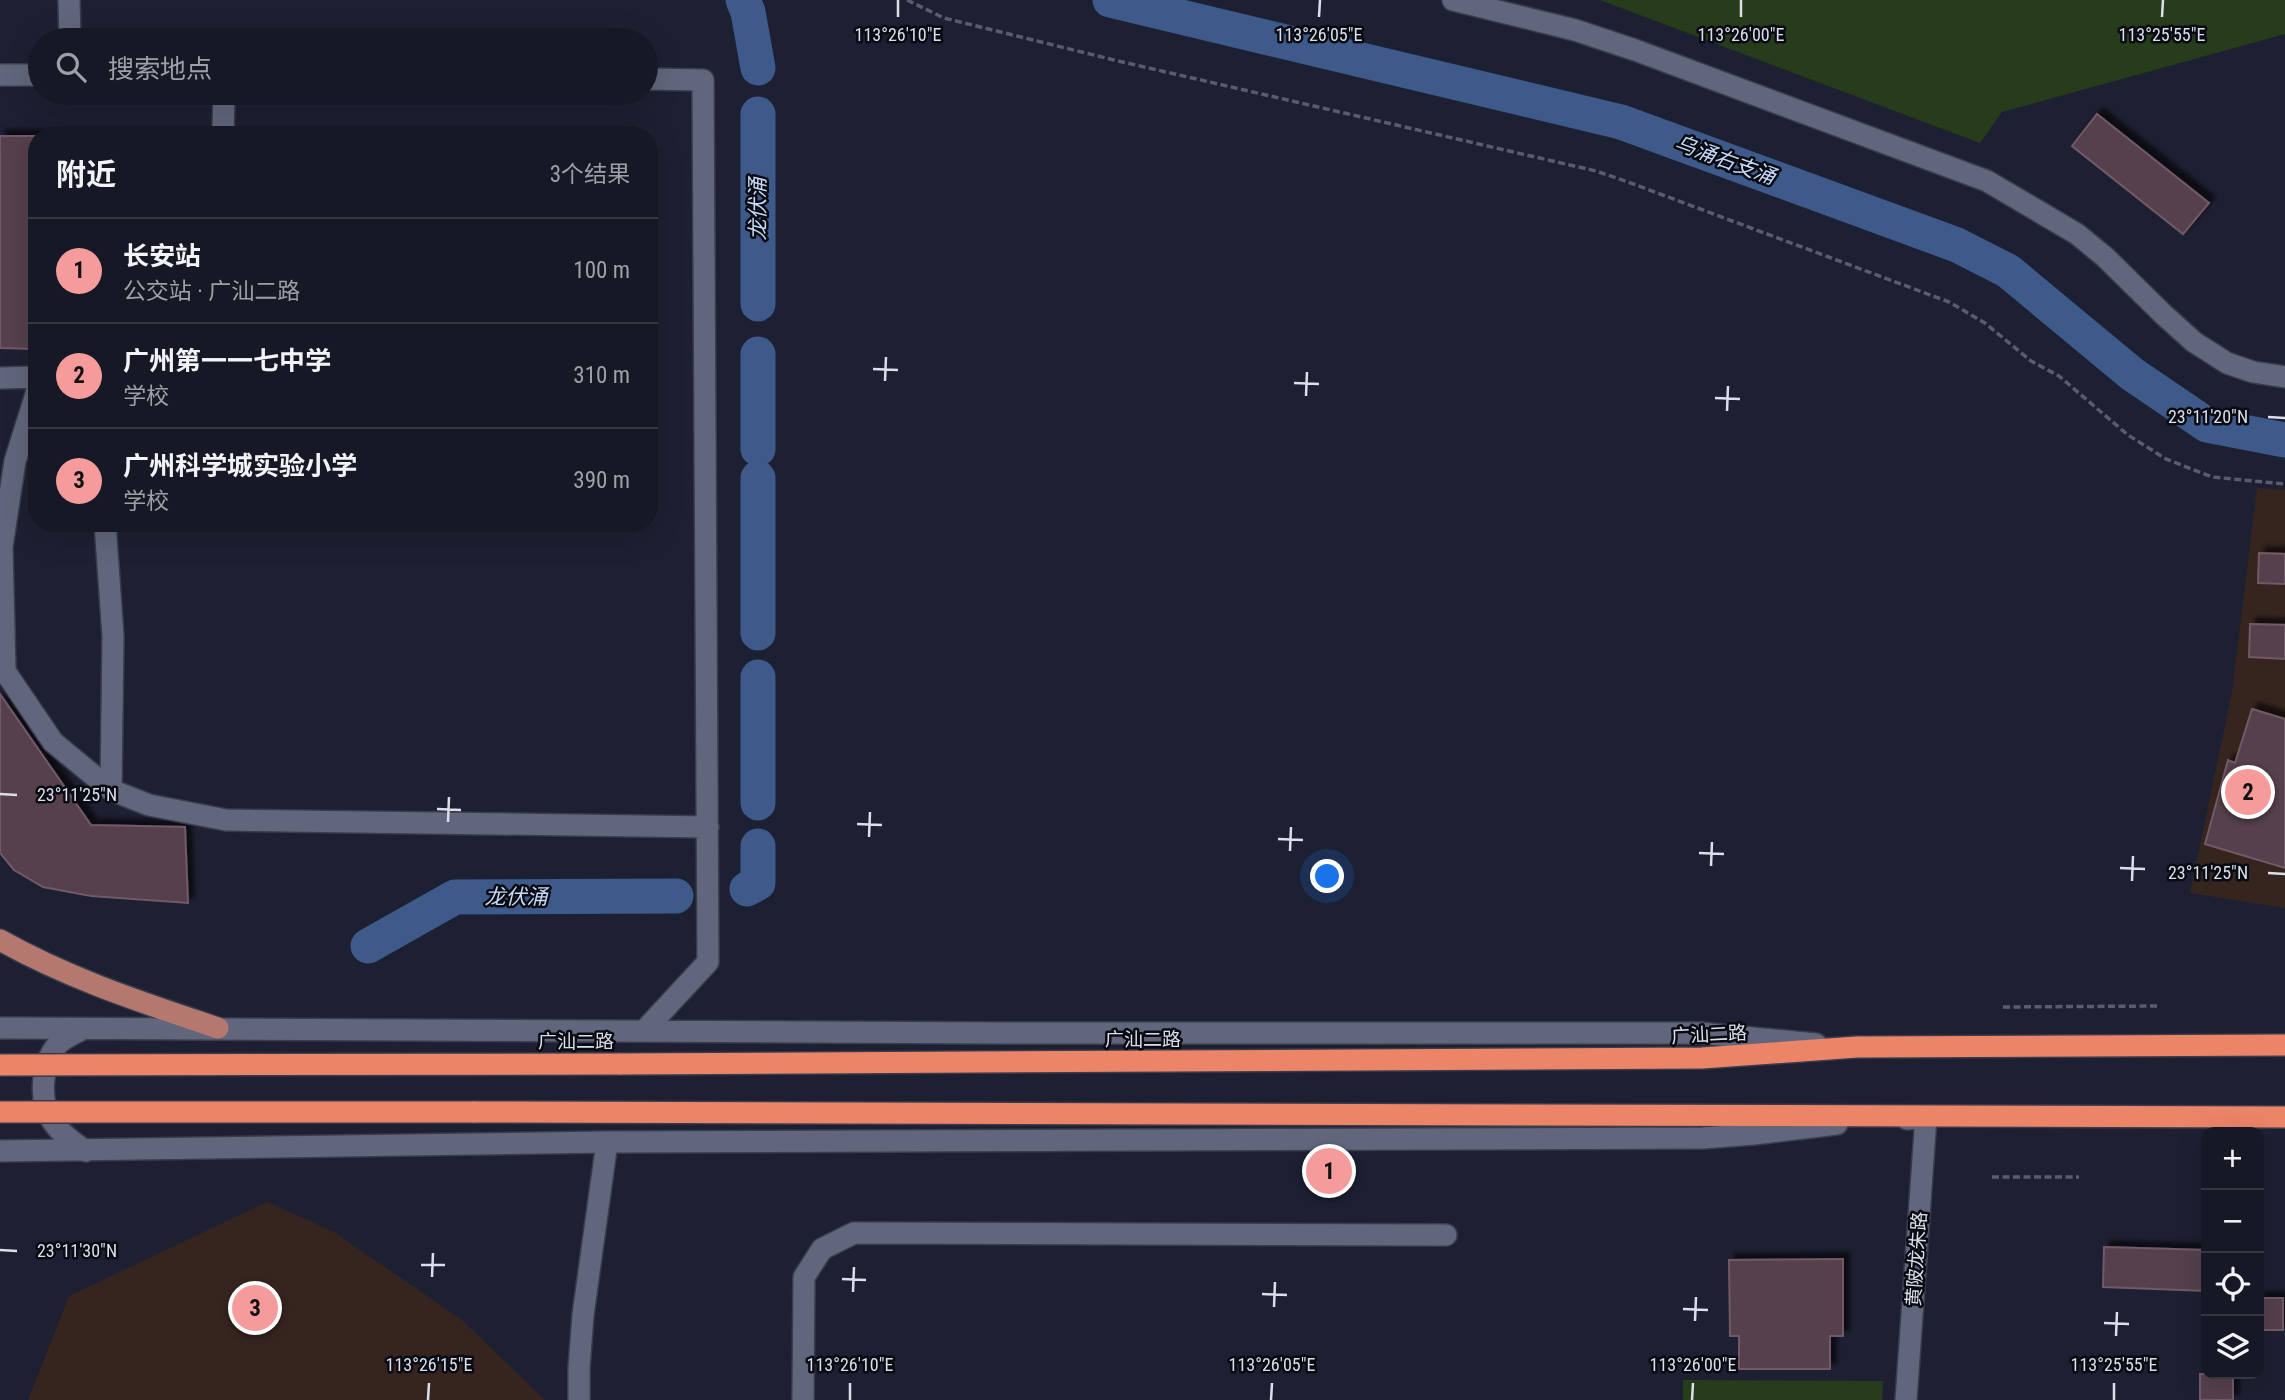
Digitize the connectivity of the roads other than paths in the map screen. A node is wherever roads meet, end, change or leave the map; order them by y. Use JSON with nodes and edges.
{"nodes":[{"id":1,"x":69,"y":0,"type":"edge"},
{"id":2,"x":1453,"y":0,"type":"edge"},
{"id":3,"x":70,"y":28,"type":"edge"},
{"id":4,"x":0,"y":75,"type":"edge"},
{"id":5,"x":28,"y":75,"type":"edge"},
{"id":6,"x":658,"y":79,"type":"edge"},
{"id":7,"x":224,"y":105,"type":"edge"},
{"id":8,"x":223,"y":126,"type":"edge"},
{"id":9,"x":28,"y":377,"type":"edge"},
{"id":10,"x":2285,"y":377,"type":"edge"},
{"id":11,"x":0,"y":378,"type":"edge"},
{"id":12,"x":28,"y":420,"type":"edge"},
{"id":13,"x":106,"y":532,"type":"edge"},
{"id":14,"x":2,"y":667,"type":"edge"},
{"id":15,"x":111,"y":790,"type":"junction"},
{"id":16,"x":708,"y":827,"type":"junction"},
{"id":17,"x":0,"y":940,"type":"edge"},
{"id":18,"x":0,"y":1028,"type":"edge"},
{"id":19,"x":218,"y":1028,"type":"junction"},
{"id":20,"x":83,"y":1029,"type":"junction"},
{"id":21,"x":644,"y":1031,"type":"junction"},
{"id":22,"x":2285,"y":1045,"type":"edge"},
{"id":23,"x":1857,"y":1047,"type":"junction"},
{"id":24,"x":0,"y":1065,"type":"edge"},
{"id":25,"x":0,"y":1112,"type":"edge"},
{"id":26,"x":1926,"y":1117,"type":"junction"},
{"id":27,"x":2285,"y":1117,"type":"edge"},
{"id":28,"x":607,"y":1142,"type":"junction"},
{"id":29,"x":0,"y":1151,"type":"edge"},
{"id":30,"x":86,"y":1151,"type":"junction"},
{"id":31,"x":1446,"y":1235,"type":"dead end"},
{"id":32,"x":579,"y":1400,"type":"edge"},
{"id":33,"x":803,"y":1400,"type":"edge"},
{"id":34,"x":1906,"y":1400,"type":"edge"}],
"edges":[{"from":1,"to":3,"type":"street"},
{"from":2,"to":10,"type":"street"},
{"from":4,"to":5,"type":"street"},
{"from":6,"to":16,"type":"street"},
{"from":7,"to":8,"type":"street"},
{"from":9,"to":11,"type":"street"},
{"from":12,"to":14,"type":"street"},
{"from":13,"to":15,"type":"street"},
{"from":14,"to":15,"type":"street"},
{"from":15,"to":16,"type":"street"},
{"from":16,"to":21,"type":"street"},
{"from":17,"to":19,"type":"main road"},
{"from":18,"to":20,"type":"street"},
{"from":19,"to":20,"type":"street"},
{"from":19,"to":21,"type":"street"},
{"from":20,"to":30,"type":"street"},
{"from":21,"to":23,"type":"street"},
{"from":22,"to":23,"type":"highway","name":"广汕二路"},
{"from":23,"to":24,"type":"highway","name":"广汕二路","bridge":true},
{"from":25,"to":26,"type":"highway","bridge":true},
{"from":26,"to":27,"type":"highway"},
{"from":26,"to":28,"type":"street"},
{"from":26,"to":34,"type":"street","name":"黄陂龙朱路"},
{"from":28,"to":30,"type":"street"},
{"from":28,"to":32,"type":"street"},
{"from":29,"to":30,"type":"street"},
{"from":31,"to":33,"type":"street"}]}
